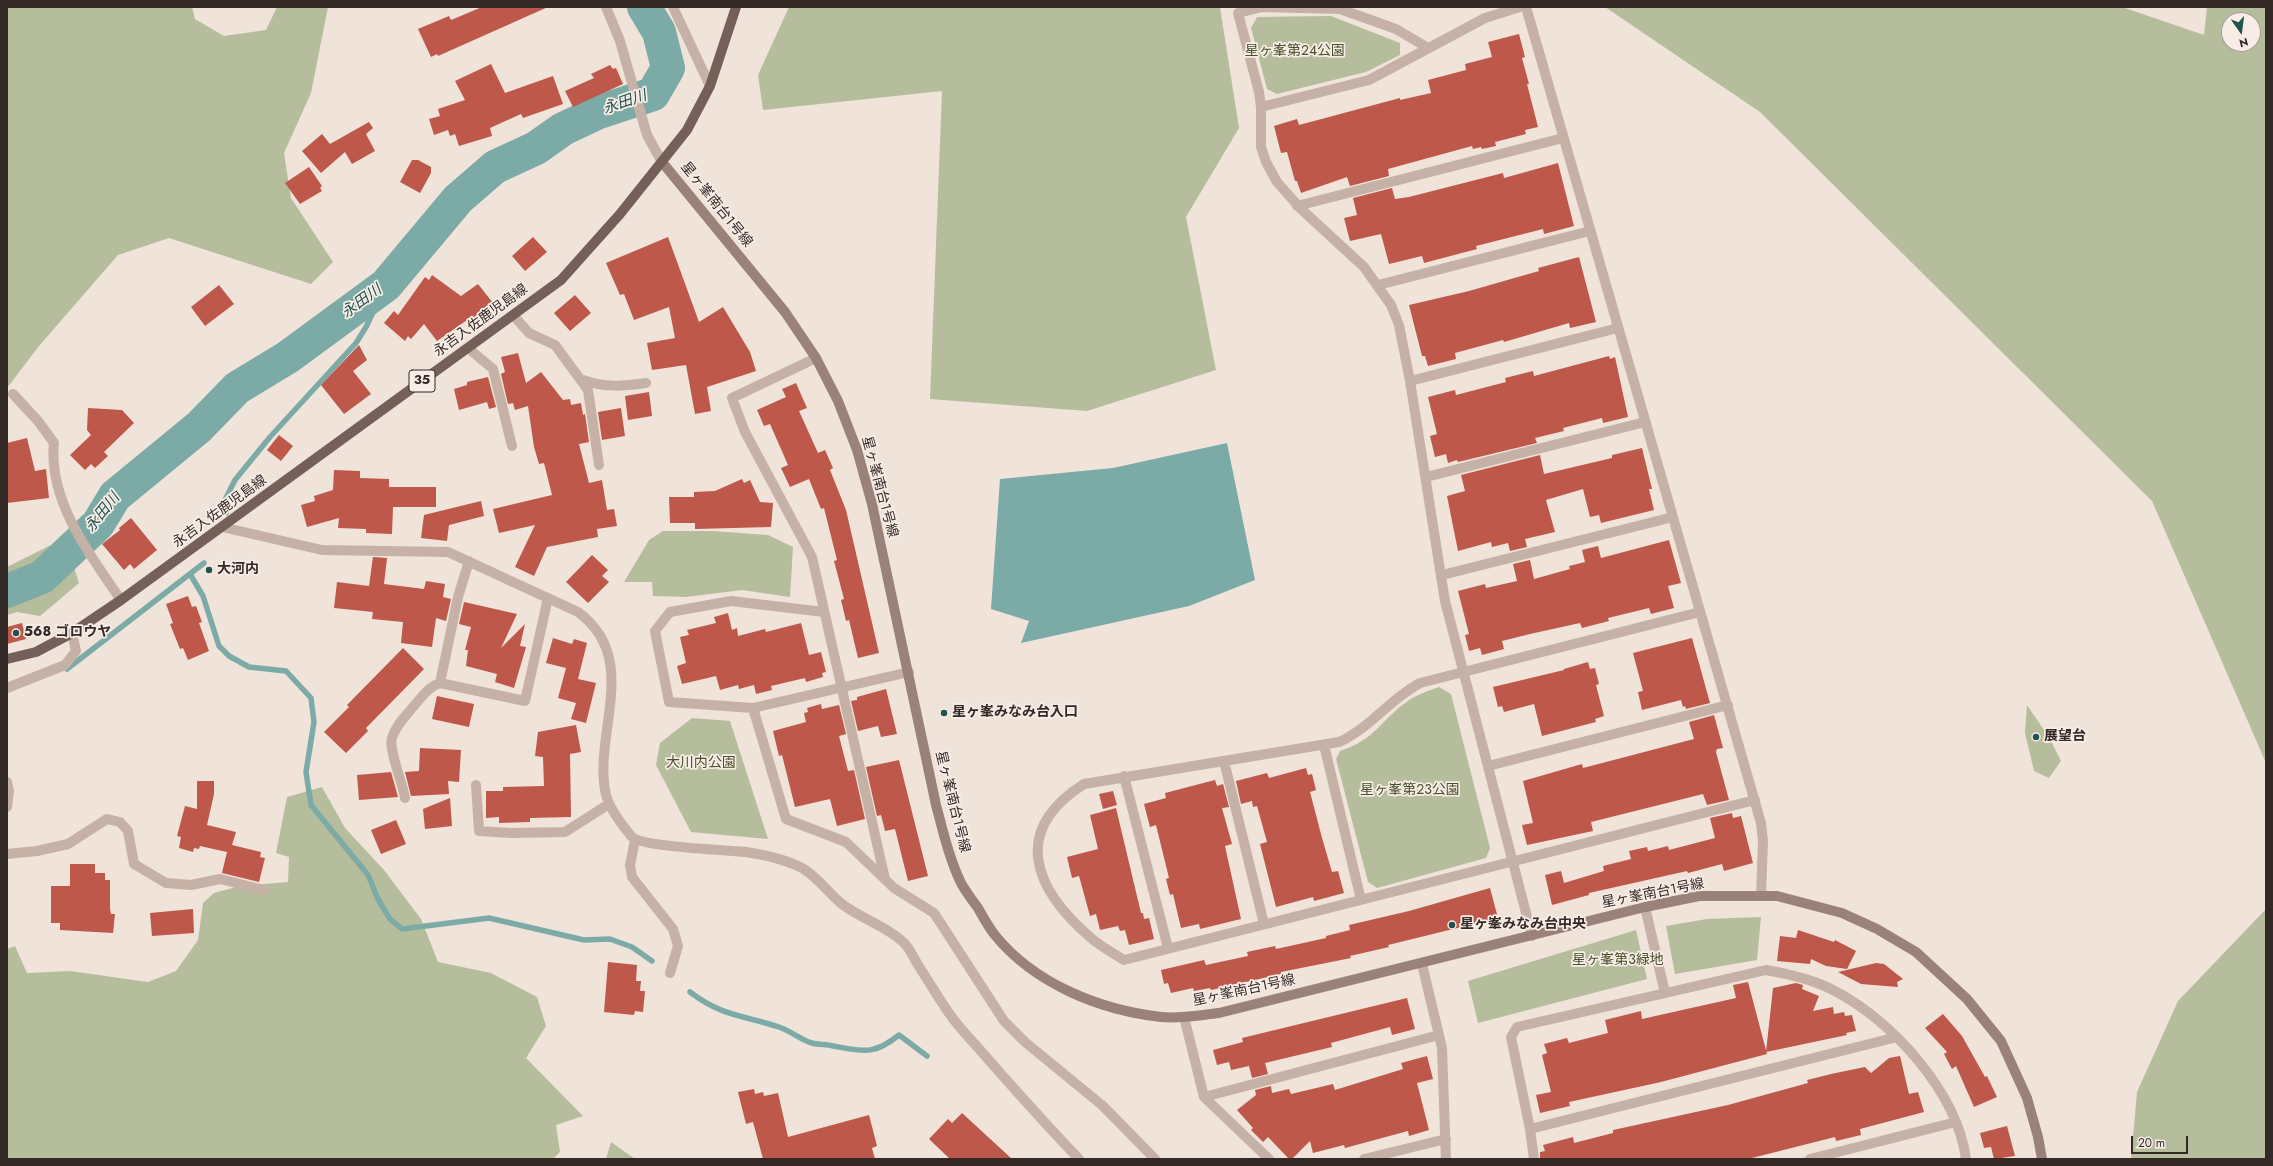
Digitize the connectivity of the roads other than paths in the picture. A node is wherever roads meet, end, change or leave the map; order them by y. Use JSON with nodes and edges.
{"nodes":[{"id":1,"x":606,"y":7,"type":"edge"},
{"id":2,"x":673,"y":7,"type":"edge"},
{"id":3,"x":736,"y":7,"type":"edge"},
{"id":4,"x":1520,"y":7,"type":"edge"},
{"id":5,"x":1526,"y":7,"type":"edge"},
{"id":6,"x":1428,"y":48,"type":"junction"},
{"id":7,"x":710,"y":86,"type":"junction"},
{"id":8,"x":1261,"y":107,"type":"junction"},
{"id":9,"x":1563,"y":138,"type":"junction"},
{"id":10,"x":662,"y":162,"type":"junction"},
{"id":11,"x":1297,"y":206,"type":"junction"},
{"id":12,"x":1590,"y":231,"type":"junction"},
{"id":13,"x":1378,"y":285,"type":"junction"},
{"id":14,"x":513,"y":315,"type":"junction"},
{"id":15,"x":1618,"y":328,"type":"junction"},
{"id":16,"x":468,"y":348,"type":"junction"},
{"id":17,"x":816,"y":358,"type":"junction"},
{"id":18,"x":583,"y":380,"type":"junction"},
{"id":19,"x":1410,"y":380,"type":"junction"},
{"id":20,"x":646,"y":383,"type":"dead end"},
{"id":21,"x":13,"y":394,"type":"dead end"},
{"id":22,"x":1646,"y":422,"type":"junction"},
{"id":23,"x":512,"y":446,"type":"dead end"},
{"id":24,"x":599,"y":465,"type":"dead end"},
{"id":25,"x":1426,"y":477,"type":"junction"},
{"id":26,"x":1673,"y":517,"type":"junction"},
{"id":27,"x":222,"y":527,"type":"junction"},
{"id":28,"x":469,"y":561,"type":"junction"},
{"id":29,"x":1442,"y":575,"type":"junction"},
{"id":30,"x":548,"y":598,"type":"junction"},
{"id":31,"x":121,"y":600,"type":"junction"},
{"id":32,"x":824,"y":612,"type":"junction"},
{"id":33,"x":1700,"y":612,"type":"junction"},
{"id":34,"x":72,"y":633,"type":"junction"},
{"id":35,"x":7,"y":660,"type":"edge"},
{"id":36,"x":909,"y":672,"type":"junction"},
{"id":37,"x":1463,"y":672,"type":"junction"},
{"id":38,"x":440,"y":683,"type":"junction"},
{"id":39,"x":7,"y":688,"type":"edge"},
{"id":40,"x":842,"y":688,"type":"junction"},
{"id":41,"x":1728,"y":705,"type":"junction"},
{"id":42,"x":753,"y":708,"type":"junction"},
{"id":43,"x":1324,"y":745,"type":"junction"},
{"id":44,"x":1224,"y":761,"type":"junction"},
{"id":45,"x":1488,"y":766,"type":"junction"},
{"id":46,"x":1124,"y":776,"type":"junction"},
{"id":47,"x":7,"y":782,"type":"edge"},
{"id":48,"x":476,"y":785,"type":"dead end"},
{"id":49,"x":405,"y":798,"type":"dead end"},
{"id":50,"x":1755,"y":800,"type":"junction"},
{"id":51,"x":609,"y":804,"type":"junction"},
{"id":52,"x":7,"y":807,"type":"edge"},
{"id":53,"x":635,"y":840,"type":"junction"},
{"id":54,"x":7,"y":854,"type":"edge"},
{"id":55,"x":1513,"y":861,"type":"junction"},
{"id":56,"x":885,"y":879,"type":"junction"},
{"id":57,"x":264,"y":890,"type":"dead end"},
{"id":58,"x":1761,"y":896,"type":"junction"},
{"id":59,"x":1361,"y":900,"type":"junction"},
{"id":60,"x":1645,"y":907,"type":"junction"},
{"id":61,"x":1264,"y":924,"type":"junction"},
{"id":62,"x":1532,"y":936,"type":"junction"},
{"id":63,"x":1168,"y":948,"type":"junction"},
{"id":64,"x":1422,"y":964,"type":"junction"},
{"id":65,"x":670,"y":973,"type":"dead end"},
{"id":66,"x":1665,"y":993,"type":"junction"},
{"id":67,"x":1184,"y":1017,"type":"junction"},
{"id":68,"x":1439,"y":1035,"type":"junction"},
{"id":69,"x":1896,"y":1038,"type":"junction"},
{"id":70,"x":1204,"y":1097,"type":"junction"},
{"id":71,"x":1956,"y":1122,"type":"junction"},
{"id":72,"x":1530,"y":1129,"type":"junction"},
{"id":73,"x":1446,"y":1139,"type":"junction"},
{"id":74,"x":1079,"y":1159,"type":"edge"},
{"id":75,"x":1155,"y":1159,"type":"edge"},
{"id":76,"x":1269,"y":1159,"type":"edge"},
{"id":77,"x":1364,"y":1159,"type":"edge"},
{"id":78,"x":1446,"y":1159,"type":"edge"},
{"id":79,"x":1534,"y":1159,"type":"edge"},
{"id":80,"x":1810,"y":1159,"type":"edge"},
{"id":81,"x":1966,"y":1159,"type":"edge"},
{"id":82,"x":2042,"y":1159,"type":"edge"}],
"edges":[{"from":1,"to":10,"type":"street"},
{"from":2,"to":7,"type":"street"},
{"from":3,"to":7,"type":"main road","name":"永吉入佐鹿児島線","number":"35"},
{"from":4,"to":6,"type":"street"},
{"from":5,"to":9,"type":"street"},
{"from":6,"to":8,"type":"street"},
{"from":6,"to":8,"type":"street"},
{"from":7,"to":10,"type":"main road","name":"永吉入佐鹿児島線","number":"35"},
{"from":8,"to":11,"type":"street"},
{"from":9,"to":11,"type":"street"},
{"from":9,"to":12,"type":"street"},
{"from":10,"to":14,"type":"main road","name":"永吉入佐鹿児島線","number":"35"},
{"from":10,"to":17,"type":"street","name":"星ヶ峯南台1号線"},
{"from":11,"to":13,"type":"street"},
{"from":12,"to":13,"type":"street"},
{"from":12,"to":15,"type":"street"},
{"from":13,"to":19,"type":"street"},
{"from":14,"to":16,"type":"main road","name":"永吉入佐鹿児島線","number":"35"},
{"from":14,"to":18,"type":"street"},
{"from":15,"to":19,"type":"street"},
{"from":15,"to":22,"type":"street"},
{"from":16,"to":23,"type":"street"},
{"from":16,"to":27,"type":"main road","name":"永吉入佐鹿児島線","number":"35"},
{"from":17,"to":32,"type":"street"},
{"from":17,"to":36,"type":"street","name":"星ヶ峯南台1号線"},
{"from":18,"to":20,"type":"street"},
{"from":18,"to":24,"type":"street"},
{"from":19,"to":25,"type":"street"},
{"from":21,"to":31,"type":"street"},
{"from":22,"to":25,"type":"street"},
{"from":22,"to":26,"type":"street"},
{"from":25,"to":29,"type":"street"},
{"from":26,"to":29,"type":"street"},
{"from":26,"to":33,"type":"street"},
{"from":27,"to":28,"type":"street"},
{"from":27,"to":31,"type":"main road","name":"永吉入佐鹿児島線","number":"35"},
{"from":28,"to":30,"type":"street"},
{"from":28,"to":38,"type":"street"},
{"from":29,"to":37,"type":"street"},
{"from":30,"to":38,"type":"street"},
{"from":30,"to":51,"type":"street"},
{"from":31,"to":34,"type":"main road","name":"永吉入佐鹿児島線","number":"35"},
{"from":32,"to":40,"type":"street"},
{"from":32,"to":42,"type":"street"},
{"from":33,"to":37,"type":"street"},
{"from":33,"to":41,"type":"street"},
{"from":34,"to":35,"type":"main road","name":"永吉入佐鹿児島線","number":"35"},
{"from":34,"to":39,"type":"street"},
{"from":36,"to":40,"type":"street"},
{"from":36,"to":67,"type":"street","name":"星ヶ峯南台1号線"},
{"from":37,"to":43,"type":"street"},
{"from":37,"to":45,"type":"street"},
{"from":38,"to":49,"type":"street"},
{"from":40,"to":42,"type":"street"},
{"from":40,"to":56,"type":"street"},
{"from":41,"to":45,"type":"street"},
{"from":41,"to":50,"type":"street"},
{"from":42,"to":56,"type":"street"},
{"from":43,"to":44,"type":"street"},
{"from":43,"to":59,"type":"street"},
{"from":44,"to":46,"type":"street"},
{"from":44,"to":61,"type":"street"},
{"from":45,"to":55,"type":"street"},
{"from":46,"to":63,"type":"street"},
{"from":46,"to":63,"type":"street"},
{"from":47,"to":52,"type":"street"},
{"from":48,"to":51,"type":"street"},
{"from":50,"to":55,"type":"street"},
{"from":50,"to":58,"type":"street"},
{"from":51,"to":53,"type":"street"},
{"from":53,"to":65,"type":"street"},
{"from":53,"to":74,"type":"street"},
{"from":54,"to":57,"type":"street"},
{"from":55,"to":59,"type":"street"},
{"from":55,"to":62,"type":"street"},
{"from":56,"to":75,"type":"street"},
{"from":58,"to":60,"type":"street","name":"星ヶ峯南台1号線"},
{"from":58,"to":82,"type":"street","name":"星ヶ峯南台1号線"},
{"from":59,"to":61,"type":"street"},
{"from":60,"to":62,"type":"street","name":"星ヶ峯南台1号線"},
{"from":60,"to":66,"type":"street"},
{"from":61,"to":63,"type":"street"},
{"from":62,"to":64,"type":"street","name":"星ヶ峯南台1号線"},
{"from":64,"to":67,"type":"street","name":"星ヶ峯南台1号線"},
{"from":64,"to":68,"type":"street"},
{"from":66,"to":69,"type":"street"},
{"from":66,"to":72,"type":"street"},
{"from":67,"to":70,"type":"street"},
{"from":68,"to":70,"type":"street"},
{"from":68,"to":73,"type":"street"},
{"from":69,"to":71,"type":"street"},
{"from":69,"to":72,"type":"street"},
{"from":70,"to":76,"type":"street"},
{"from":71,"to":80,"type":"street"},
{"from":71,"to":81,"type":"street"},
{"from":72,"to":79,"type":"street"},
{"from":73,"to":77,"type":"street"},
{"from":73,"to":78,"type":"street"}]}
